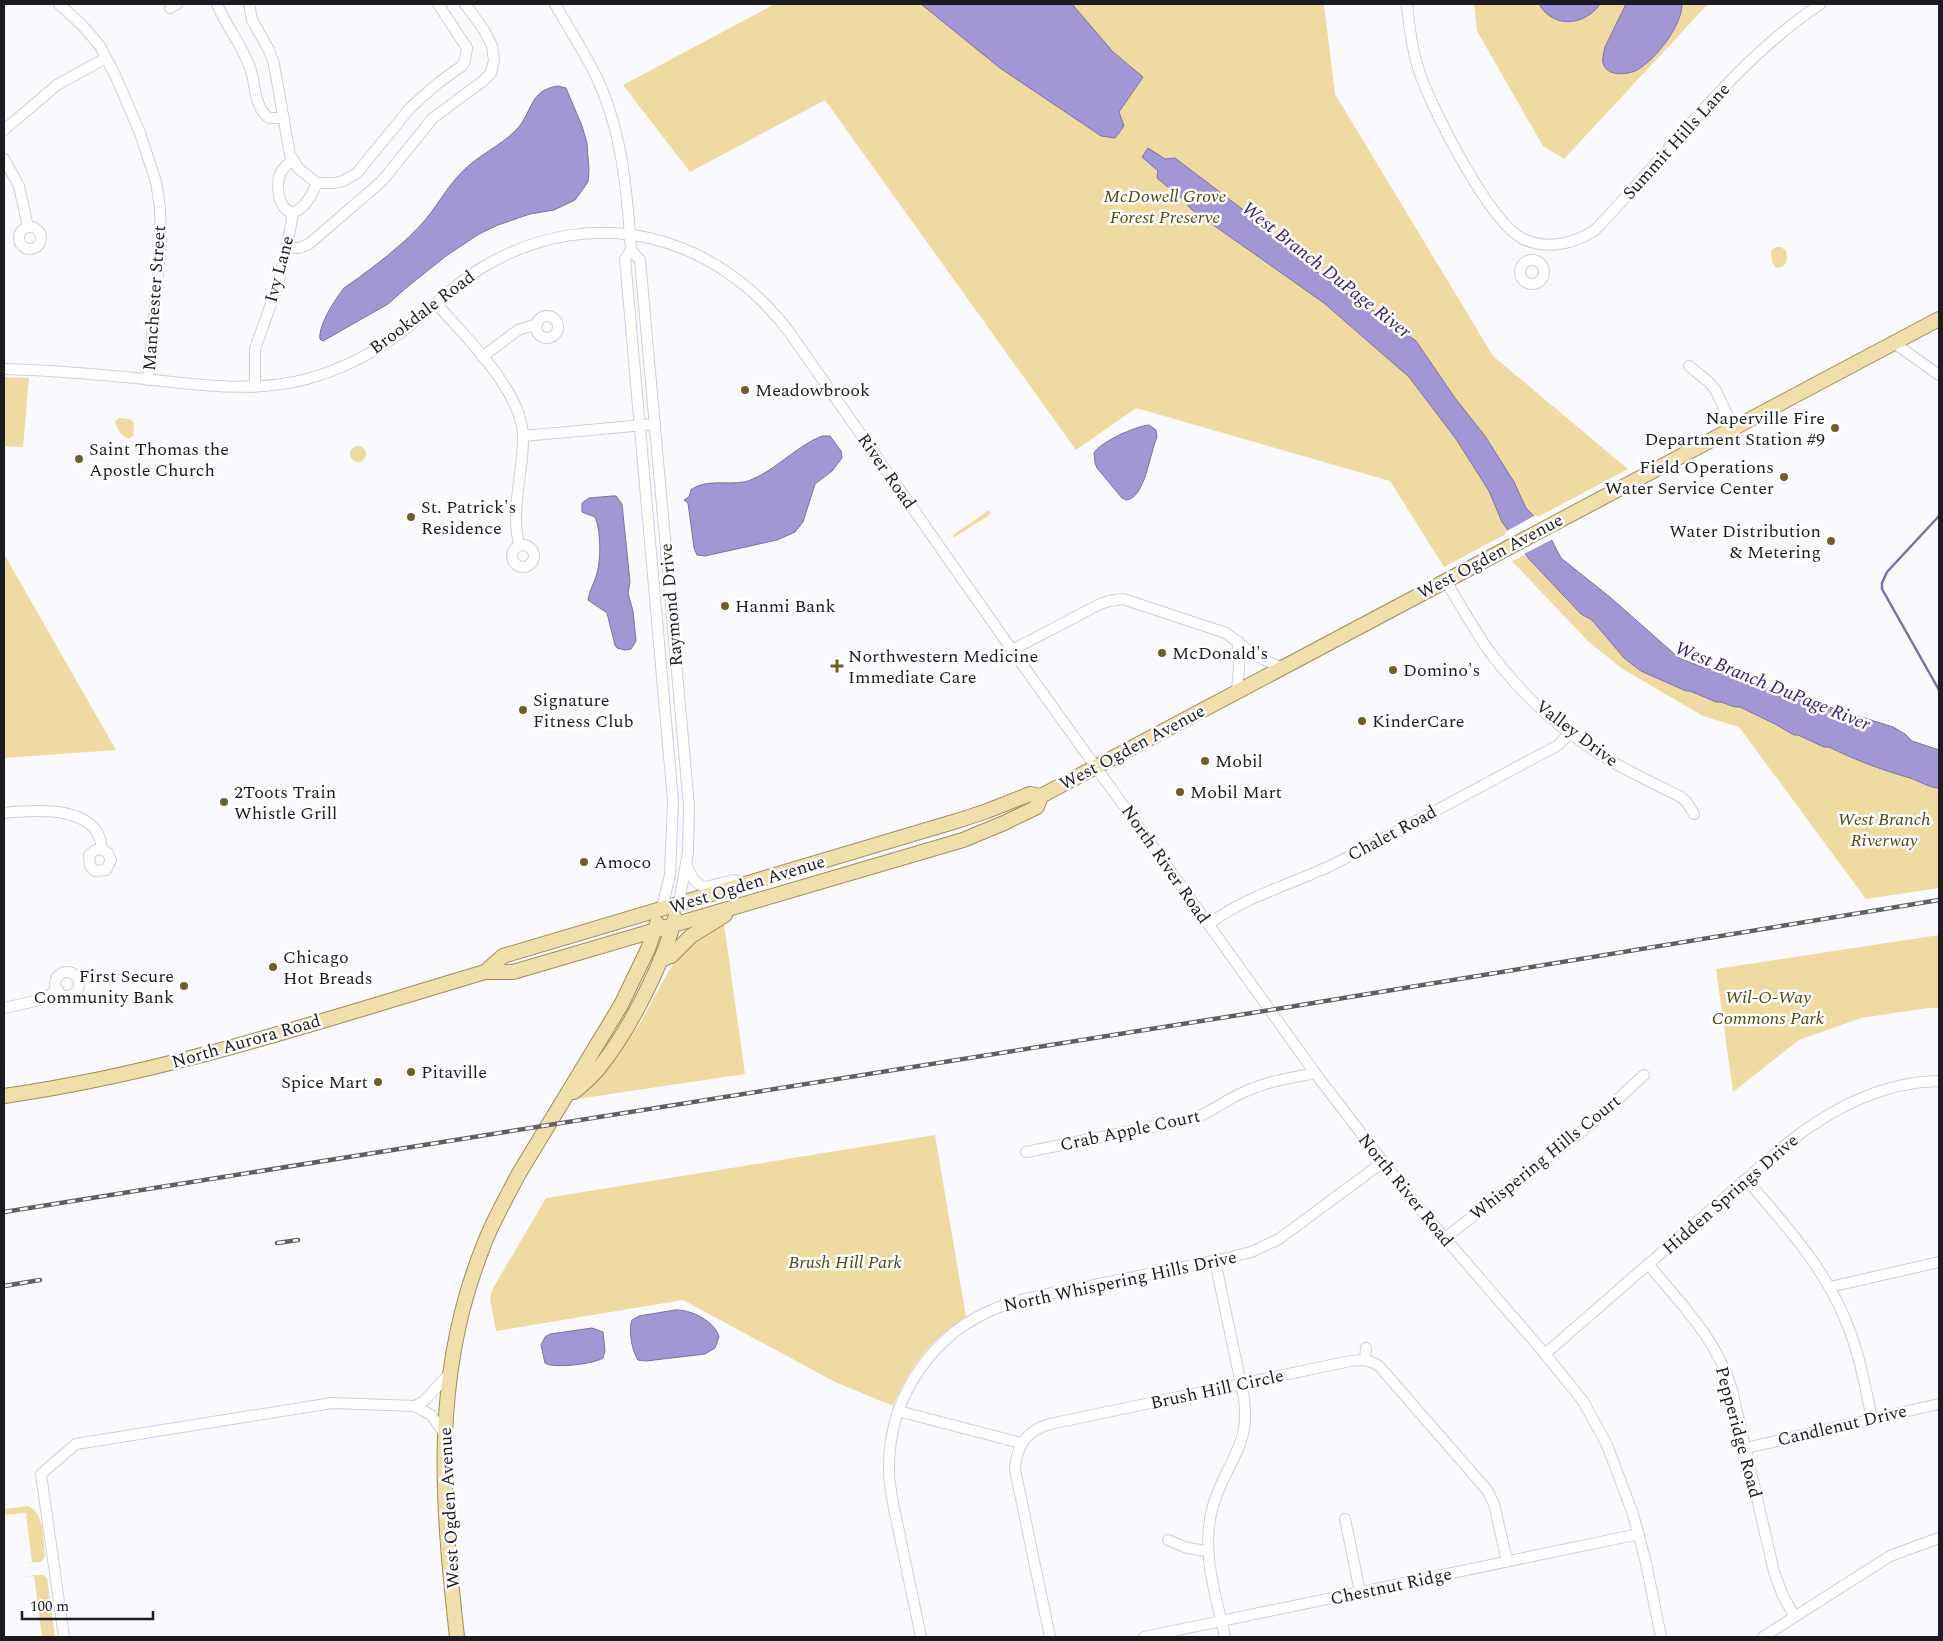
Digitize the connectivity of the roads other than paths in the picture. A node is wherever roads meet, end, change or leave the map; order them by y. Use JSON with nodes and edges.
{"nodes":[{"id":1,"x":59,"y":4,"type":"edge"},
{"id":2,"x":217,"y":4,"type":"edge"},
{"id":3,"x":249,"y":4,"type":"edge"},
{"id":4,"x":438,"y":4,"type":"edge"},
{"id":5,"x":465,"y":4,"type":"edge"},
{"id":6,"x":555,"y":4,"type":"edge"},
{"id":7,"x":1407,"y":4,"type":"edge"},
{"id":8,"x":1820,"y":4,"type":"edge"},
{"id":9,"x":106,"y":58,"type":"junction"},
{"id":10,"x":284,"y":118,"type":"junction"},
{"id":11,"x":4,"y":130,"type":"edge"},
{"id":12,"x":4,"y":159,"type":"edge"},
{"id":13,"x":292,"y":161,"type":"junction"},
{"id":14,"x":317,"y":183,"type":"junction"},
{"id":15,"x":293,"y":213,"type":"junction"},
{"id":16,"x":28,"y":227,"type":"dead end"},
{"id":17,"x":630,"y":234,"type":"junction"},
{"id":18,"x":1538,"y":244,"type":"junction"},
{"id":19,"x":287,"y":247,"type":"junction"},
{"id":20,"x":631,"y":250,"type":"junction"},
{"id":21,"x":1534,"y":261,"type":"dead end"},
{"id":22,"x":436,"y":303,"type":"junction"},
{"id":23,"x":1939,"y":319,"type":"edge"},
{"id":24,"x":537,"y":324,"type":"dead end"},
{"id":25,"x":1894,"y":343,"type":"junction"},
{"id":26,"x":482,"y":357,"type":"junction"},
{"id":27,"x":1689,"y":366,"type":"dead end"},
{"id":28,"x":4,"y":369,"type":"edge"},
{"id":29,"x":1939,"y":375,"type":"edge"},
{"id":30,"x":148,"y":380,"type":"junction"},
{"id":31,"x":254,"y":387,"type":"junction"},
{"id":32,"x":655,"y":424,"type":"junction"},
{"id":33,"x":640,"y":425,"type":"junction"},
{"id":34,"x":1733,"y":426,"type":"junction"},
{"id":35,"x":523,"y":436,"type":"junction"},
{"id":36,"x":519,"y":545,"type":"dead end"},
{"id":37,"x":1445,"y":580,"type":"junction"},
{"id":38,"x":1238,"y":641,"type":"junction"},
{"id":39,"x":1012,"y":650,"type":"junction"},
{"id":40,"x":1280,"y":667,"type":"junction"},
{"id":41,"x":1237,"y":691,"type":"junction"},
{"id":42,"x":1570,"y":733,"type":"junction"},
{"id":43,"x":1096,"y":766,"type":"junction"},
{"id":44,"x":1041,"y":796,"type":"junction"},
{"id":45,"x":4,"y":813,"type":"edge"},
{"id":46,"x":1694,"y":814,"type":"dead end"},
{"id":47,"x":102,"y":849,"type":"dead end"},
{"id":48,"x":686,"y":861,"type":"junction"},
{"id":49,"x":748,"y":882,"type":"junction"},
{"id":50,"x":823,"y":882,"type":"joint"},
{"id":51,"x":679,"y":903,"type":"junction"},
{"id":52,"x":746,"y":904,"type":"junction"},
{"id":53,"x":662,"y":908,"type":"junction"},
{"id":54,"x":673,"y":924,"type":"junction"},
{"id":55,"x":1209,"y":924,"type":"junction"},
{"id":56,"x":655,"y":930,"type":"junction"},
{"id":57,"x":660,"y":960,"type":"junction"},
{"id":58,"x":485,"y":972,"type":"junction"},
{"id":59,"x":58,"y":990,"type":"dead end"},
{"id":60,"x":4,"y":1008,"type":"edge"},
{"id":61,"x":1315,"y":1073,"type":"junction"},
{"id":62,"x":1644,"y":1075,"type":"dead end"},
{"id":63,"x":1939,"y":1081,"type":"edge"},
{"id":64,"x":4,"y":1096,"type":"edge"},
{"id":65,"x":562,"y":1104,"type":"junction"},
{"id":66,"x":1026,"y":1152,"type":"dead end"},
{"id":67,"x":1383,"y":1162,"type":"junction"},
{"id":68,"x":1746,"y":1179,"type":"junction"},
{"id":69,"x":1445,"y":1238,"type":"junction"},
{"id":70,"x":1216,"y":1261,"type":"junction"},
{"id":71,"x":1939,"y":1262,"type":"edge"},
{"id":72,"x":1648,"y":1264,"type":"junction"},
{"id":73,"x":1830,"y":1287,"type":"junction"},
{"id":74,"x":1366,"y":1348,"type":"dead end"},
{"id":75,"x":1545,"y":1354,"type":"junction"},
{"id":76,"x":1365,"y":1360,"type":"junction"},
{"id":77,"x":448,"y":1376,"type":"junction"},
{"id":78,"x":1241,"y":1384,"type":"junction"},
{"id":79,"x":1939,"y":1404,"type":"edge"},
{"id":80,"x":415,"y":1406,"type":"junction"},
{"id":81,"x":898,"y":1411,"type":"junction"},
{"id":82,"x":1872,"y":1419,"type":"junction"},
{"id":83,"x":444,"y":1433,"type":"junction"},
{"id":84,"x":1021,"y":1443,"type":"junction"},
{"id":85,"x":1746,"y":1448,"type":"junction"},
{"id":86,"x":1345,"y":1518,"type":"dead end"},
{"id":87,"x":1639,"y":1534,"type":"junction"},
{"id":88,"x":1939,"y":1538,"type":"edge"},
{"id":89,"x":1168,"y":1540,"type":"dead end"},
{"id":90,"x":1207,"y":1551,"type":"junction"},
{"id":91,"x":1507,"y":1562,"type":"junction"},
{"id":92,"x":1360,"y":1592,"type":"junction"},
{"id":93,"x":1795,"y":1617,"type":"junction"},
{"id":94,"x":1221,"y":1621,"type":"junction"},
{"id":95,"x":64,"y":1637,"type":"edge"},
{"id":96,"x":458,"y":1637,"type":"edge"},
{"id":97,"x":921,"y":1637,"type":"edge"},
{"id":98,"x":1050,"y":1637,"type":"edge"},
{"id":99,"x":1144,"y":1637,"type":"edge"},
{"id":100,"x":1225,"y":1637,"type":"edge"},
{"id":101,"x":1661,"y":1637,"type":"edge"},
{"id":102,"x":1763,"y":1637,"type":"edge"}],
"edges":[{"from":1,"to":9,"type":"street","name":"Manchester Street"},
{"from":2,"to":10,"type":"street"},
{"from":3,"to":10,"type":"street"},
{"from":4,"to":14,"type":"street"},
{"from":5,"to":19,"type":"street"},
{"from":6,"to":17,"type":"street","name":"Raymond Drive"},
{"from":7,"to":18,"type":"street"},
{"from":8,"to":18,"type":"street","name":"Summit Hills Lane"},
{"from":9,"to":11,"type":"street"},
{"from":9,"to":30,"type":"street","name":"Manchester Street"},
{"from":10,"to":13,"type":"street"},
{"from":12,"to":16,"type":"street"},
{"from":13,"to":14,"type":"street"},
{"from":13,"to":15,"type":"street","name":"Ivy Lane"},
{"from":14,"to":15,"type":"street"},
{"from":15,"to":19,"type":"street","name":"Ivy Lane"},
{"from":17,"to":20,"type":"street","name":"Raymond Drive"},
{"from":17,"to":22,"type":"street","name":"Brookdale Road"},
{"from":17,"to":39,"type":"street","name":"River Road"},
{"from":18,"to":21,"type":"street"},
{"from":19,"to":31,"type":"street","name":"Ivy Lane"},
{"from":20,"to":32,"type":"street","name":"Raymond Drive"},
{"from":20,"to":33,"type":"street","name":"Raymond Drive"},
{"from":22,"to":26,"type":"street"},
{"from":22,"to":31,"type":"street","name":"Brookdale Road"},
{"from":23,"to":25,"type":"main road","name":"West Ogden Avenue"},
{"from":24,"to":26,"type":"street"},
{"from":25,"to":29,"type":"street"},
{"from":25,"to":34,"type":"main road","name":"West Ogden Avenue"},
{"from":26,"to":35,"type":"street"},
{"from":27,"to":34,"type":"street"},
{"from":28,"to":30,"type":"street","name":"Brookdale Road"},
{"from":30,"to":31,"type":"street","name":"Brookdale Road"},
{"from":32,"to":33,"type":"street"},
{"from":32,"to":48,"type":"street","name":"Raymond Drive"},
{"from":33,"to":35,"type":"street"},
{"from":33,"to":53,"type":"street","name":"Raymond Drive"},
{"from":34,"to":37,"type":"main road","name":"West Ogden Avenue"},
{"from":35,"to":36,"type":"street"},
{"from":37,"to":40,"type":"main road","name":"West Ogden Avenue"},
{"from":37,"to":42,"type":"street","name":"Valley Drive"},
{"from":38,"to":39,"type":"street"},
{"from":38,"to":40,"type":"street"},
{"from":38,"to":41,"type":"street"},
{"from":39,"to":43,"type":"street","name":"River Road"},
{"from":40,"to":41,"type":"main road","name":"West Ogden Avenue"},
{"from":41,"to":43,"type":"main road","name":"West Ogden Avenue"},
{"from":42,"to":46,"type":"street","name":"Valley Drive"},
{"from":42,"to":55,"type":"street","name":"Chalet Road"},
{"from":43,"to":44,"type":"main road","name":"West Ogden Avenue"},
{"from":43,"to":55,"type":"street","name":"North River Road"},
{"from":44,"to":49,"type":"main road","name":"West Ogden Avenue"},
{"from":44,"to":50,"type":"main road","name":"West Ogden Avenue"},
{"from":45,"to":47,"type":"street"},
{"from":48,"to":49,"type":"street"},
{"from":48,"to":51,"type":"street","name":"Raymond Drive"},
{"from":49,"to":51,"type":"main road","name":"West Ogden Avenue"},
{"from":50,"to":52,"type":"main road","name":"North Aurora Road"},
{"from":51,"to":53,"type":"main road","name":"West Ogden Avenue"},
{"from":51,"to":54,"type":"main road","name":"Raymond Drive"},
{"from":52,"to":54,"type":"main road","name":"North Aurora Road"},
{"from":52,"to":57,"type":"main road","name":"West Ogden Avenue"},
{"from":53,"to":56,"type":"main road","name":"West Ogden Avenue"},
{"from":53,"to":58,"type":"main road","name":"North Aurora Road"},
{"from":54,"to":56,"type":"main road","name":"North Aurora Road"},
{"from":54,"to":57,"type":"main road","name":"Raymond Drive"},
{"from":55,"to":61,"type":"street","name":"North River Road"},
{"from":56,"to":58,"type":"main road","name":"North Aurora Road"},
{"from":56,"to":65,"type":"main road","name":"West Ogden Avenue"},
{"from":57,"to":65,"type":"main road","name":"West Ogden Avenue"},
{"from":58,"to":64,"type":"main road","name":"North Aurora Road"},
{"from":59,"to":60,"type":"street"},
{"from":61,"to":66,"type":"street","name":"Crab Apple Court"},
{"from":61,"to":67,"type":"street","name":"North River Road"},
{"from":62,"to":69,"type":"street","name":"Whispering Hills Court"},
{"from":63,"to":68,"type":"street","name":"Hidden Springs Drive"},
{"from":65,"to":77,"type":"main road","name":"West Ogden Avenue"},
{"from":67,"to":69,"type":"street","name":"North River Road"},
{"from":67,"to":70,"type":"street","name":"North Whispering Hills Drive"},
{"from":68,"to":72,"type":"street","name":"Hidden Springs Drive"},
{"from":68,"to":73,"type":"street"},
{"from":69,"to":75,"type":"street","name":"North River Road"},
{"from":70,"to":78,"type":"street"},
{"from":70,"to":81,"type":"street","name":"North Whispering Hills Drive"},
{"from":71,"to":73,"type":"street"},
{"from":72,"to":75,"type":"street","name":"Hidden Springs Drive"},
{"from":72,"to":85,"type":"street","name":"Pepperidge Road"},
{"from":73,"to":82,"type":"street"},
{"from":74,"to":76,"type":"street"},
{"from":75,"to":87,"type":"street","name":"North River Road"},
{"from":76,"to":78,"type":"street","name":"Brush Hill Circle"},
{"from":76,"to":91,"type":"street"},
{"from":77,"to":80,"type":"street"},
{"from":77,"to":83,"type":"main road","name":"West Ogden Avenue"},
{"from":78,"to":84,"type":"street","name":"Brush Hill Circle"},
{"from":78,"to":90,"type":"street"},
{"from":79,"to":82,"type":"street","name":"Candlenut Drive"},
{"from":80,"to":83,"type":"street"},
{"from":80,"to":95,"type":"street"},
{"from":81,"to":84,"type":"street"},
{"from":81,"to":97,"type":"street","name":"North Whispering Hills Drive"},
{"from":82,"to":85,"type":"street","name":"Candlenut Drive"},
{"from":83,"to":96,"type":"main road","name":"West Ogden Avenue"},
{"from":84,"to":98,"type":"street"},
{"from":85,"to":93,"type":"street","name":"Pepperidge Road"},
{"from":86,"to":92,"type":"street"},
{"from":87,"to":91,"type":"street","name":"Chestnut Ridge"},
{"from":87,"to":101,"type":"street","name":"North River Road"},
{"from":88,"to":93,"type":"street"},
{"from":89,"to":90,"type":"street"},
{"from":90,"to":94,"type":"street"},
{"from":91,"to":92,"type":"street","name":"Chestnut Ridge"},
{"from":92,"to":94,"type":"street","name":"Chestnut Ridge"},
{"from":93,"to":102,"type":"street"},
{"from":94,"to":99,"type":"street","name":"Chestnut Ridge"},
{"from":94,"to":100,"type":"street"}]}
